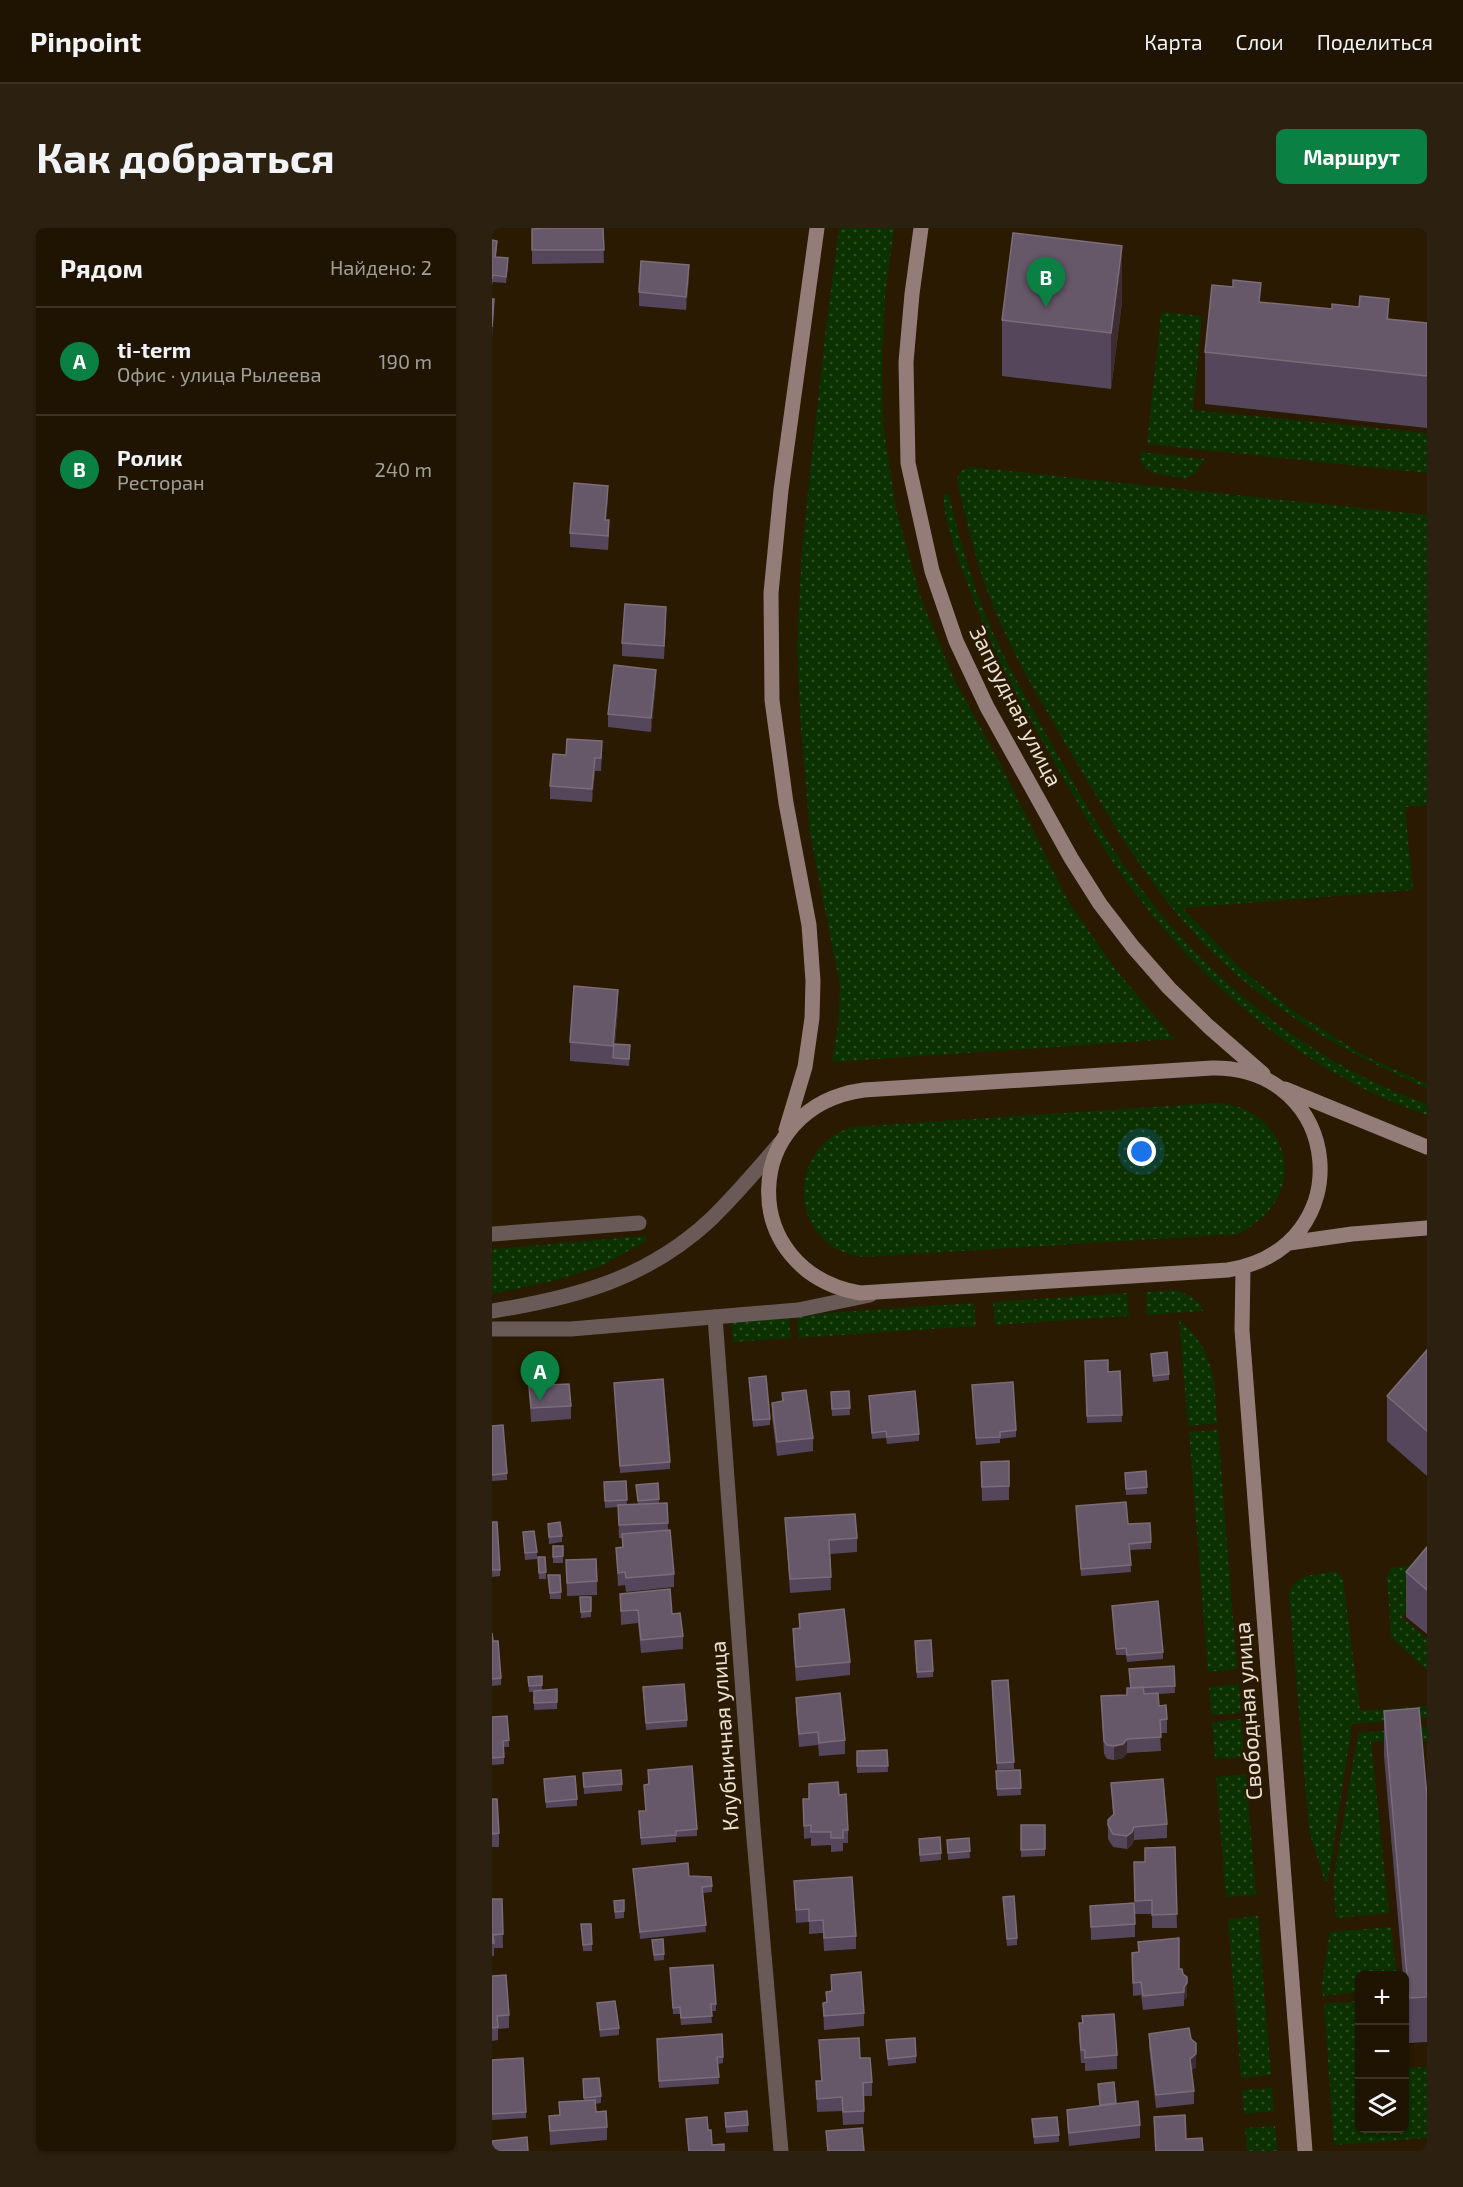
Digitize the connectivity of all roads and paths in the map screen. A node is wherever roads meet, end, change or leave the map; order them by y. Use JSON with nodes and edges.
{"nodes":[{"id":1,"x":817,"y":228,"type":"edge"},
{"id":2,"x":921,"y":228,"type":"edge"},
{"id":3,"x":1277,"y":1086,"type":"junction"},
{"id":4,"x":784,"y":1139,"type":"junction"},
{"id":5,"x":1427,"y":1147,"type":"edge"},
{"id":6,"x":639,"y":1223,"type":"dead end"},
{"id":7,"x":1427,"y":1228,"type":"edge"},
{"id":8,"x":492,"y":1234,"type":"edge"},
{"id":9,"x":1289,"y":1243,"type":"junction"},
{"id":10,"x":1243,"y":1268,"type":"junction"},
{"id":11,"x":879,"y":1293,"type":"junction"},
{"id":12,"x":492,"y":1311,"type":"edge"},
{"id":13,"x":715,"y":1317,"type":"junction"},
{"id":14,"x":492,"y":1329,"type":"edge"},
{"id":15,"x":781,"y":2151,"type":"edge"},
{"id":16,"x":1305,"y":2151,"type":"edge"}],
"edges":[{"from":1,"to":4,"type":"main road"},
{"from":2,"to":3,"type":"main road","name":"Запрудная улица"},
{"from":3,"to":4,"type":"main road"},
{"from":3,"to":5,"type":"main road"},
{"from":3,"to":9,"type":"main road"},
{"from":4,"to":11,"type":"main road"},
{"from":4,"to":12,"type":"street"},
{"from":6,"to":8,"type":"street"},
{"from":7,"to":9,"type":"main road"},
{"from":9,"to":10,"type":"main road"},
{"from":10,"to":11,"type":"main road"},
{"from":10,"to":16,"type":"main road","name":"Свободная улица"},
{"from":11,"to":13,"type":"street"},
{"from":13,"to":14,"type":"street"},
{"from":13,"to":15,"type":"street","name":"Клубничная улица"}]}
